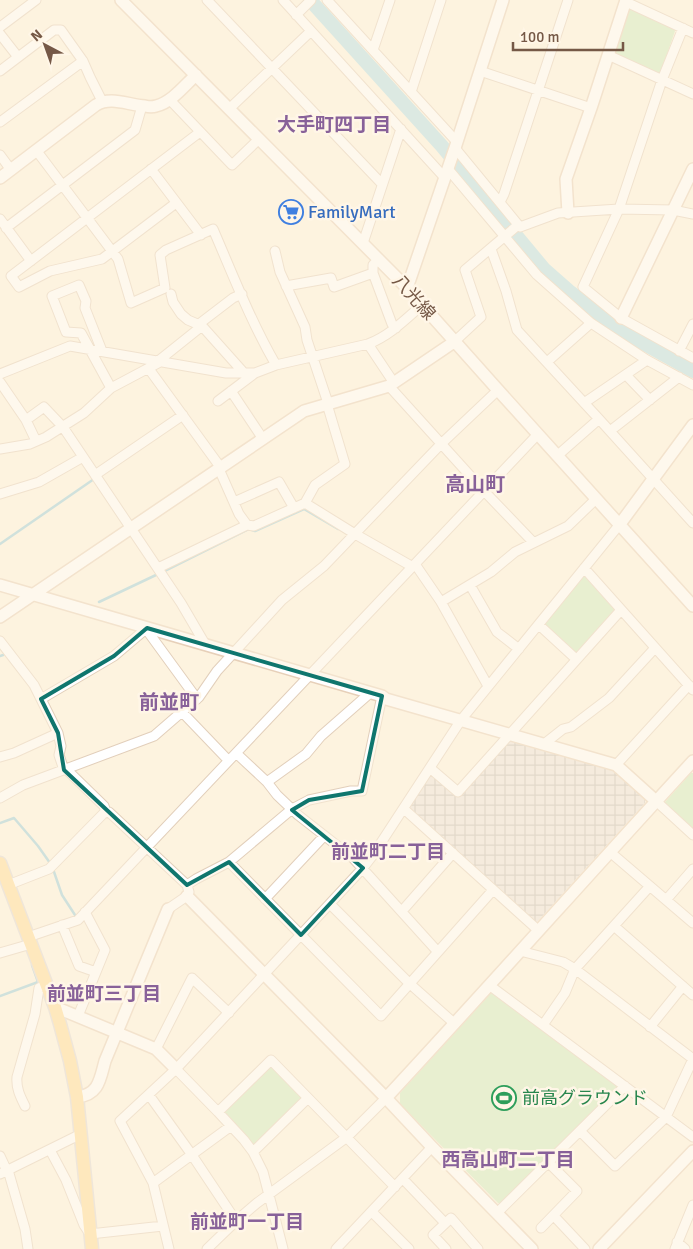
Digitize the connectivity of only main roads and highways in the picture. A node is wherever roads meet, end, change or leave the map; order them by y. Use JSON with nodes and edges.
{"nodes":[{"id":1,"x":0,"y":863,"type":"edge"},
{"id":2,"x":92,"y":1249,"type":"edge"}],
"edges":[{"from":1,"to":2,"type":"main road"}]}
